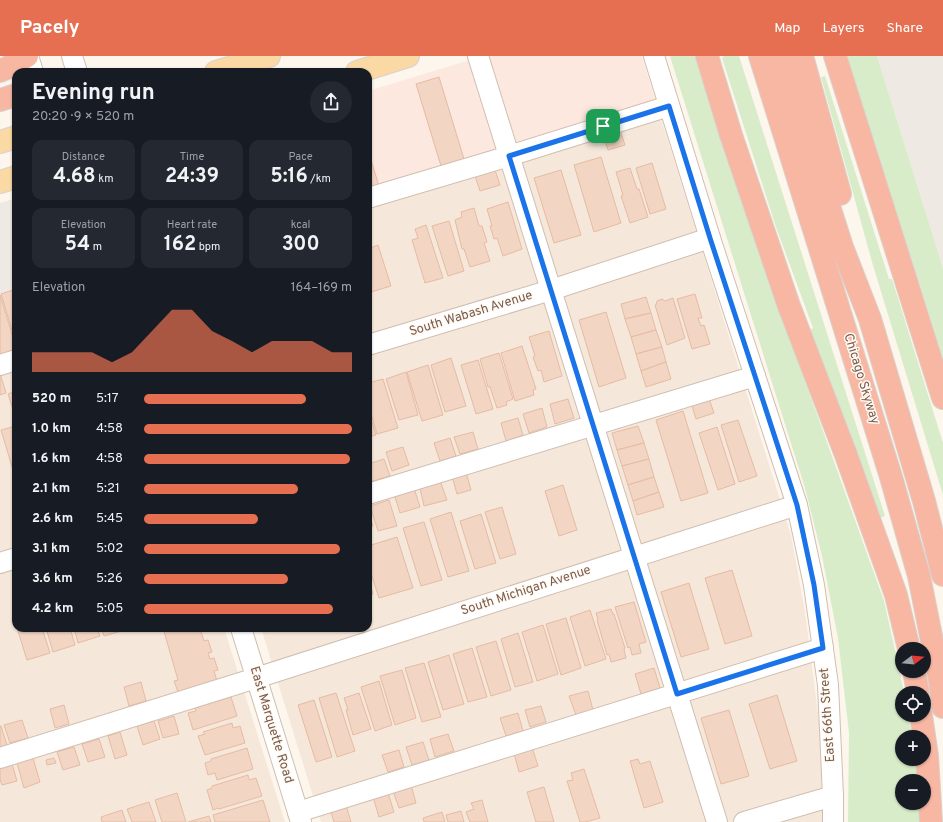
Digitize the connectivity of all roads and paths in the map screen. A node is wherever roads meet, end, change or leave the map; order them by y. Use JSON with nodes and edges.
{"nodes":[{"id":1,"x":28,"y":56,"type":"edge"},
{"id":2,"x":269,"y":56,"type":"edge"},
{"id":3,"x":408,"y":56,"type":"edge"},
{"id":4,"x":478,"y":56,"type":"edge"},
{"id":5,"x":654,"y":56,"type":"edge"},
{"id":6,"x":707,"y":56,"type":"edge"},
{"id":7,"x":760,"y":56,"type":"edge"},
{"id":8,"x":781,"y":56,"type":"edge"},
{"id":9,"x":835,"y":56,"type":"edge"},
{"id":10,"x":32,"y":68,"type":"edge"},
{"id":11,"x":229,"y":68,"type":"edge"},
{"id":12,"x":370,"y":68,"type":"edge"},
{"id":13,"x":0,"y":71,"type":"edge"},
{"id":14,"x":791,"y":73,"type":"edge"},
{"id":15,"x":12,"y":96,"type":"edge"},
{"id":16,"x":0,"y":100,"type":"edge"},
{"id":17,"x":669,"y":106,"type":"junction"},
{"id":18,"x":12,"y":138,"type":"edge"},
{"id":19,"x":0,"y":142,"type":"edge"},
{"id":20,"x":509,"y":156,"type":"junction"},
{"id":21,"x":12,"y":178,"type":"edge"},
{"id":22,"x":0,"y":182,"type":"edge"},
{"id":23,"x":372,"y":197,"type":"edge"},
{"id":24,"x":710,"y":238,"type":"junction"},
{"id":25,"x":551,"y":290,"type":"junction"},
{"id":26,"x":372,"y":344,"type":"edge"},
{"id":27,"x":12,"y":361,"type":"edge"},
{"id":28,"x":0,"y":365,"type":"edge"},
{"id":29,"x":755,"y":376,"type":"junction"},
{"id":30,"x":943,"y":398,"type":"edge"},
{"id":31,"x":593,"y":425,"type":"junction"},
{"id":32,"x":372,"y":493,"type":"edge"},
{"id":33,"x":797,"y":505,"type":"junction"},
{"id":34,"x":634,"y":557,"type":"junction"},
{"id":35,"x":12,"y":559,"type":"edge"},
{"id":36,"x":0,"y":563,"type":"edge"},
{"id":37,"x":943,"y":575,"type":"edge"},
{"id":38,"x":242,"y":632,"type":"edge"},
{"id":39,"x":907,"y":642,"type":"edge"},
{"id":40,"x":823,"y":648,"type":"junction"},
{"id":41,"x":256,"y":678,"type":"junction"},
{"id":42,"x":677,"y":694,"type":"junction"},
{"id":43,"x":943,"y":706,"type":"edge"},
{"id":44,"x":922,"y":722,"type":"edge"},
{"id":45,"x":0,"y":758,"type":"edge"},
{"id":46,"x":833,"y":796,"type":"junction"},
{"id":47,"x":300,"y":817,"type":"edge"},
{"id":48,"x":717,"y":822,"type":"edge"},
{"id":49,"x":744,"y":822,"type":"edge"},
{"id":50,"x":833,"y":822,"type":"edge"},
{"id":51,"x":931,"y":822,"type":"edge"}],
"edges":[{"from":1,"to":10,"type":"street"},
{"from":1,"to":13,"type":"highway"},
{"from":2,"to":11,"type":"main road"},
{"from":3,"to":12,"type":"main road"},
{"from":4,"to":20,"type":"street"},
{"from":5,"to":17,"type":"street","name":"East 66th Street"},
{"from":6,"to":39,"type":"highway"},
{"from":7,"to":14,"type":"highway","name":"Chicago Skyway"},
{"from":8,"to":14,"type":"highway","name":"Chicago Skyway"},
{"from":9,"to":30,"type":"highway"},
{"from":14,"to":37,"type":"highway","name":"Chicago Skyway"},
{"from":14,"to":43,"type":"highway","name":"Chicago Skyway"},
{"from":15,"to":16,"type":"highway"},
{"from":17,"to":20,"type":"street"},
{"from":17,"to":24,"type":"street","name":"East 66th Street"},
{"from":18,"to":19,"type":"main road"},
{"from":20,"to":23,"type":"street"},
{"from":20,"to":25,"type":"street"},
{"from":21,"to":22,"type":"main road"},
{"from":24,"to":25,"type":"street","name":"South Wabash Avenue"},
{"from":24,"to":29,"type":"street","name":"East 66th Street"},
{"from":25,"to":26,"type":"street","name":"South Wabash Avenue"},
{"from":25,"to":31,"type":"street"},
{"from":27,"to":28,"type":"street"},
{"from":29,"to":31,"type":"street"},
{"from":29,"to":33,"type":"street","name":"East 66th Street"},
{"from":31,"to":32,"type":"street"},
{"from":31,"to":34,"type":"street"},
{"from":33,"to":34,"type":"street","name":"South Michigan Avenue"},
{"from":33,"to":40,"type":"street","name":"East 66th Street"},
{"from":34,"to":41,"type":"street","name":"South Michigan Avenue"},
{"from":34,"to":42,"type":"street"},
{"from":35,"to":36,"type":"street"},
{"from":38,"to":41,"type":"street","name":"East Marquette Road"},
{"from":40,"to":42,"type":"street"},
{"from":40,"to":46,"type":"street","name":"East 66th Street"},
{"from":41,"to":45,"type":"street","name":"South Michigan Avenue"},
{"from":41,"to":47,"type":"street","name":"East Marquette Road"},
{"from":42,"to":47,"type":"street"},
{"from":42,"to":48,"type":"street"},
{"from":44,"to":51,"type":"highway"},
{"from":46,"to":49,"type":"street"},
{"from":46,"to":50,"type":"street","name":"East 66th Street"}]}
